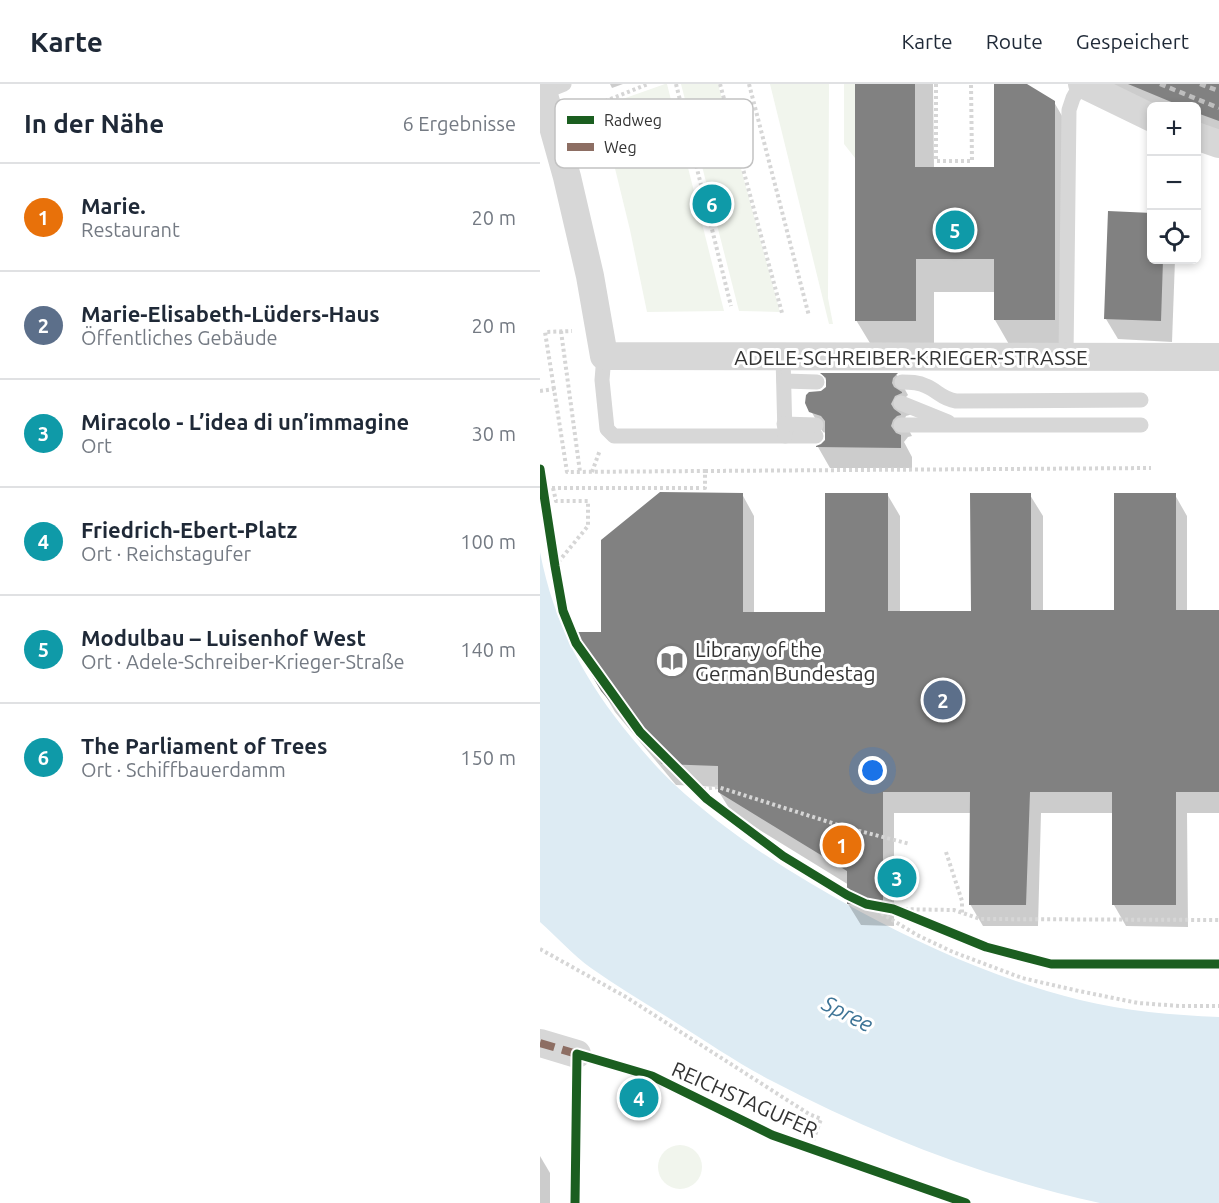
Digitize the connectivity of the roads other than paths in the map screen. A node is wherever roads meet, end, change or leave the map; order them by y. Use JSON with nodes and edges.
{"nodes":[{"id":1,"x":1081,"y":84,"type":"edge"},
{"id":2,"x":549,"y":87,"type":"edge"},
{"id":3,"x":1147,"y":116,"type":"edge"},
{"id":4,"x":555,"y":117,"type":"edge"},
{"id":5,"x":1201,"y":137,"type":"edge"},
{"id":6,"x":1219,"y":144,"type":"edge"},
{"id":7,"x":565,"y":168,"type":"edge"},
{"id":8,"x":602,"y":344,"type":"junction"},
{"id":9,"x":1066,"y":357,"type":"junction"},
{"id":10,"x":1219,"y":357,"type":"edge"},
{"id":11,"x":784,"y":369,"type":"junction"},
{"id":12,"x":817,"y":381,"type":"dead end"},
{"id":13,"x":902,"y":382,"type":"dead end"},
{"id":14,"x":1141,"y":400,"type":"dead end"},
{"id":15,"x":901,"y":403,"type":"dead end"},
{"id":16,"x":1141,"y":424,"type":"dead end"},
{"id":17,"x":957,"y":425,"type":"junction"},
{"id":18,"x":784,"y":430,"type":"junction"},
{"id":19,"x":816,"y":430,"type":"dead end"},
{"id":20,"x":901,"y":431,"type":"dead end"},
{"id":21,"x":540,"y":1043,"type":"edge"},
{"id":22,"x":577,"y":1054,"type":"road end"}],
"edges":[{"from":1,"to":3,"type":"street"},
{"from":1,"to":9,"type":"lane"},
{"from":2,"to":4,"type":"street"},
{"from":5,"to":6,"type":"street"},
{"from":7,"to":8,"type":"street"},
{"from":8,"to":11,"type":"street","name":"ADELE-SCHREIBER-KRIEGER-STRASSE"},
{"from":8,"to":18,"type":"lane"},
{"from":9,"to":10,"type":"street","name":"ADELE-SCHREIBER-KRIEGER-STRASSE"},
{"from":9,"to":11,"type":"street","name":"ADELE-SCHREIBER-KRIEGER-STRASSE"},
{"from":11,"to":12,"type":"lane"},
{"from":11,"to":18,"type":"lane"},
{"from":13,"to":14,"type":"lane"},
{"from":15,"to":17,"type":"lane"},
{"from":16,"to":17,"type":"lane"},
{"from":17,"to":20,"type":"lane"},
{"from":18,"to":19,"type":"lane"},
{"from":21,"to":22,"type":"street"}]}
